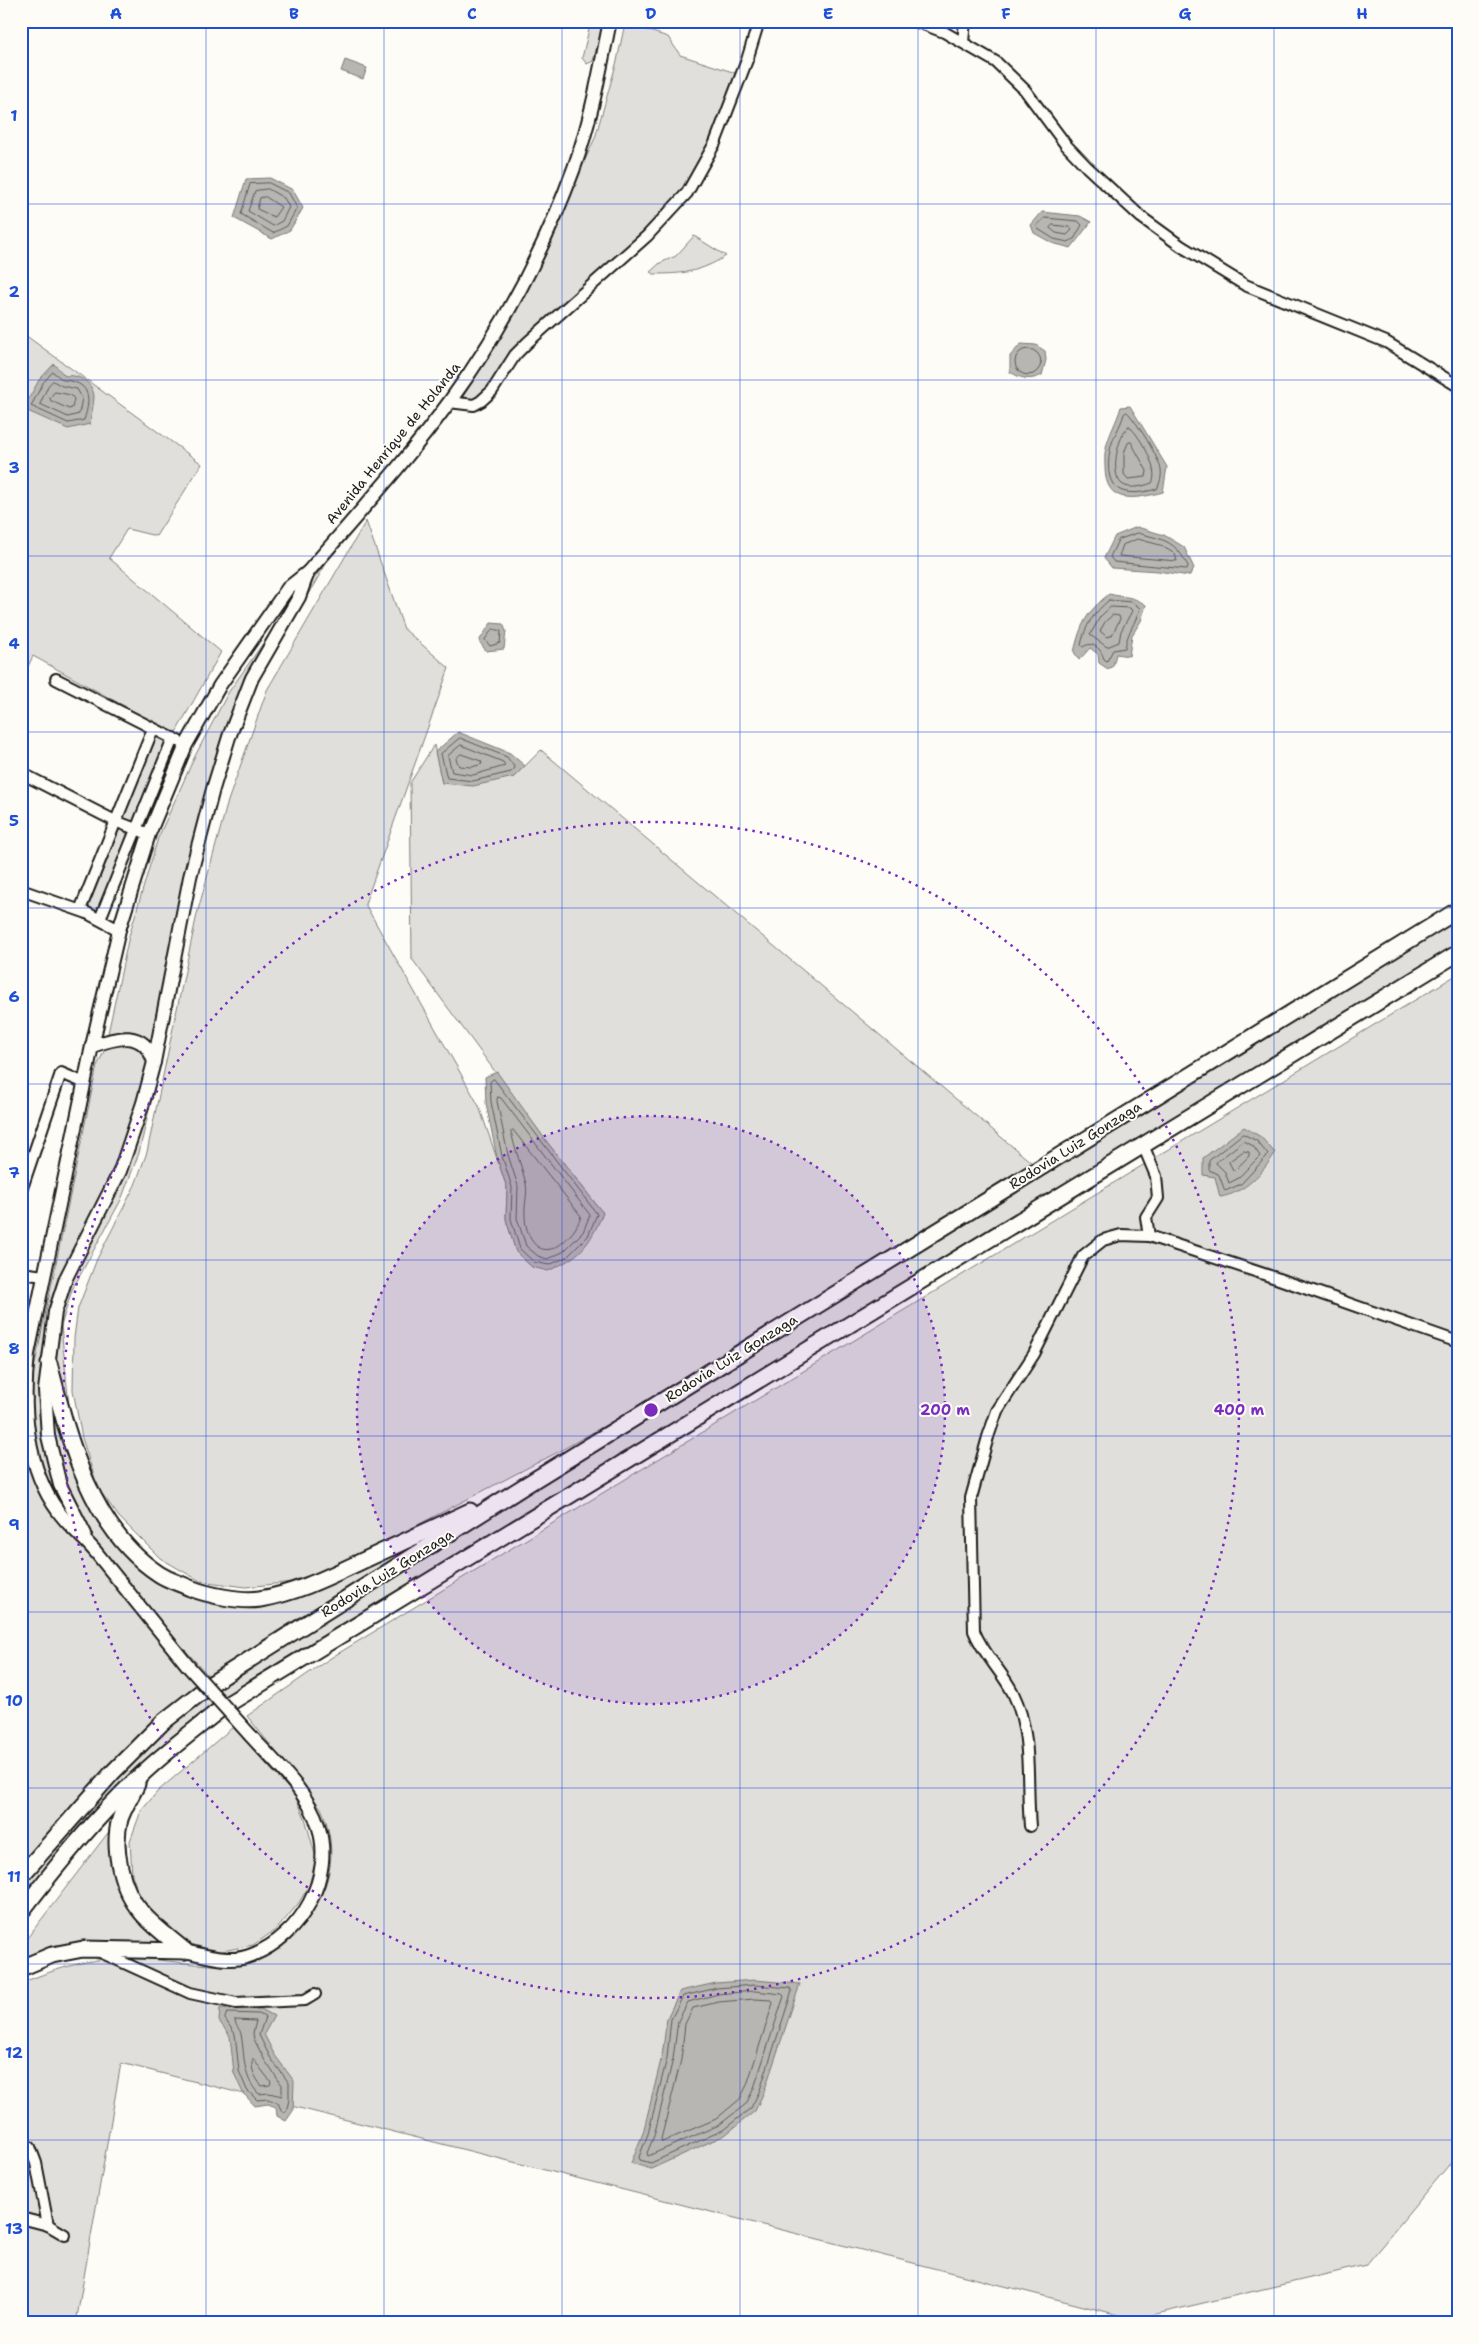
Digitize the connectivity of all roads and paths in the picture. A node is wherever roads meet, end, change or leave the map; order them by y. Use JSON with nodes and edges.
{"nodes":[{"id":1,"x":610,"y":21,"type":"edge"},
{"id":2,"x":758,"y":21,"type":"edge"},
{"id":3,"x":915,"y":21,"type":"edge"},
{"id":4,"x":965,"y":21,"type":"edge"},
{"id":5,"x":963,"y":42,"type":"junction"},
{"id":6,"x":1458,"y":386,"type":"edge"},
{"id":7,"x":449,"y":402,"type":"junction"},
{"id":8,"x":308,"y":572,"type":"junction"},
{"id":9,"x":56,"y":679,"type":"dead end"},
{"id":10,"x":153,"y":729,"type":"junction"},
{"id":11,"x":174,"y":738,"type":"junction"},
{"id":12,"x":186,"y":745,"type":"junction"},
{"id":13,"x":21,"y":773,"type":"edge"},
{"id":14,"x":115,"y":821,"type":"junction"},
{"id":15,"x":135,"y":830,"type":"junction"},
{"id":16,"x":149,"y":834,"type":"junction"},
{"id":17,"x":21,"y":890,"type":"edge"},
{"id":18,"x":80,"y":910,"type":"junction"},
{"id":19,"x":1458,"y":910,"type":"edge"},
{"id":20,"x":100,"y":919,"type":"junction"},
{"id":21,"x":119,"y":930,"type":"junction"},
{"id":22,"x":1458,"y":953,"type":"edge"},
{"id":23,"x":92,"y":1046,"type":"junction"},
{"id":24,"x":154,"y":1062,"type":"junction"},
{"id":25,"x":85,"y":1083,"type":"junction"},
{"id":26,"x":1143,"y":1145,"type":"junction"},
{"id":27,"x":21,"y":1191,"type":"edge"},
{"id":28,"x":1149,"y":1236,"type":"junction"},
{"id":29,"x":21,"y":1273,"type":"edge"},
{"id":30,"x":44,"y":1276,"type":"junction"},
{"id":31,"x":1458,"y":1342,"type":"edge"},
{"id":32,"x":49,"y":1363,"type":"junction"},
{"id":33,"x":23,"y":1403,"type":"edge"},
{"id":34,"x":526,"y":1485,"type":"junction"},
{"id":35,"x":89,"y":1543,"type":"junction"},
{"id":36,"x":142,"y":1774,"type":"junction"},
{"id":37,"x":1030,"y":1826,"type":"dead end"},
{"id":38,"x":21,"y":1876,"type":"edge"},
{"id":39,"x":21,"y":1912,"type":"edge"},
{"id":40,"x":95,"y":1950,"type":"junction"},
{"id":41,"x":185,"y":1951,"type":"junction"},
{"id":42,"x":21,"y":1968,"type":"edge"},
{"id":43,"x":315,"y":1994,"type":"dead end"},
{"id":44,"x":21,"y":2142,"type":"edge"},
{"id":45,"x":21,"y":2218,"type":"edge"},
{"id":46,"x":48,"y":2225,"type":"junction"},
{"id":47,"x":65,"y":2235,"type":"dead end"}],
"edges":[{"from":1,"to":7,"type":"main road","name":"Avenida Henrique de Holanda"},
{"from":2,"to":7,"type":"street"},
{"from":3,"to":5,"type":"street"},
{"from":4,"to":5,"type":"street"},
{"from":5,"to":6,"type":"street"},
{"from":7,"to":8,"type":"main road","name":"Avenida Henrique de Holanda"},
{"from":8,"to":12,"type":"main road"},
{"from":8,"to":24,"type":"main road"},
{"from":9,"to":10,"type":"street"},
{"from":10,"to":11,"type":"street"},
{"from":10,"to":14,"type":"street"},
{"from":11,"to":12,"type":"street"},
{"from":11,"to":15,"type":"street"},
{"from":12,"to":16,"type":"main road"},
{"from":13,"to":14,"type":"street"},
{"from":14,"to":15,"type":"street"},
{"from":14,"to":18,"type":"street"},
{"from":15,"to":16,"type":"street"},
{"from":15,"to":20,"type":"street"},
{"from":16,"to":21,"type":"main road"},
{"from":17,"to":18,"type":"street"},
{"from":18,"to":20,"type":"street"},
{"from":19,"to":34,"type":"highway","name":"Rodovia Luiz Gonzaga"},
{"from":20,"to":21,"type":"street"},
{"from":21,"to":23,"type":"main road"},
{"from":22,"to":26,"type":"highway","name":"Rodovia Luiz Gonzaga"},
{"from":23,"to":24,"type":"main road"},
{"from":23,"to":25,"type":"main road"},
{"from":24,"to":32,"type":"main road"},
{"from":25,"to":27,"type":"street"},
{"from":25,"to":30,"type":"main road"},
{"from":26,"to":28,"type":"street"},
{"from":26,"to":36,"type":"highway","name":"Rodovia Luiz Gonzaga"},
{"from":28,"to":31,"type":"street"},
{"from":28,"to":37,"type":"street"},
{"from":29,"to":30,"type":"street"},
{"from":30,"to":33,"type":"main road"},
{"from":32,"to":34,"type":"highway"},
{"from":32,"to":35,"type":"main road"},
{"from":33,"to":35,"type":"main road"},
{"from":34,"to":38,"type":"highway","name":"Rodovia Luiz Gonzaga"},
{"from":35,"to":41,"type":"main road","bridge":true},
{"from":36,"to":39,"type":"highway","name":"Rodovia Luiz Gonzaga"},
{"from":36,"to":41,"type":"highway"},
{"from":40,"to":41,"type":"highway"},
{"from":40,"to":42,"type":"highway"},
{"from":40,"to":43,"type":"street"},
{"from":44,"to":46,"type":"street"},
{"from":45,"to":46,"type":"street"},
{"from":46,"to":47,"type":"street"}]}
